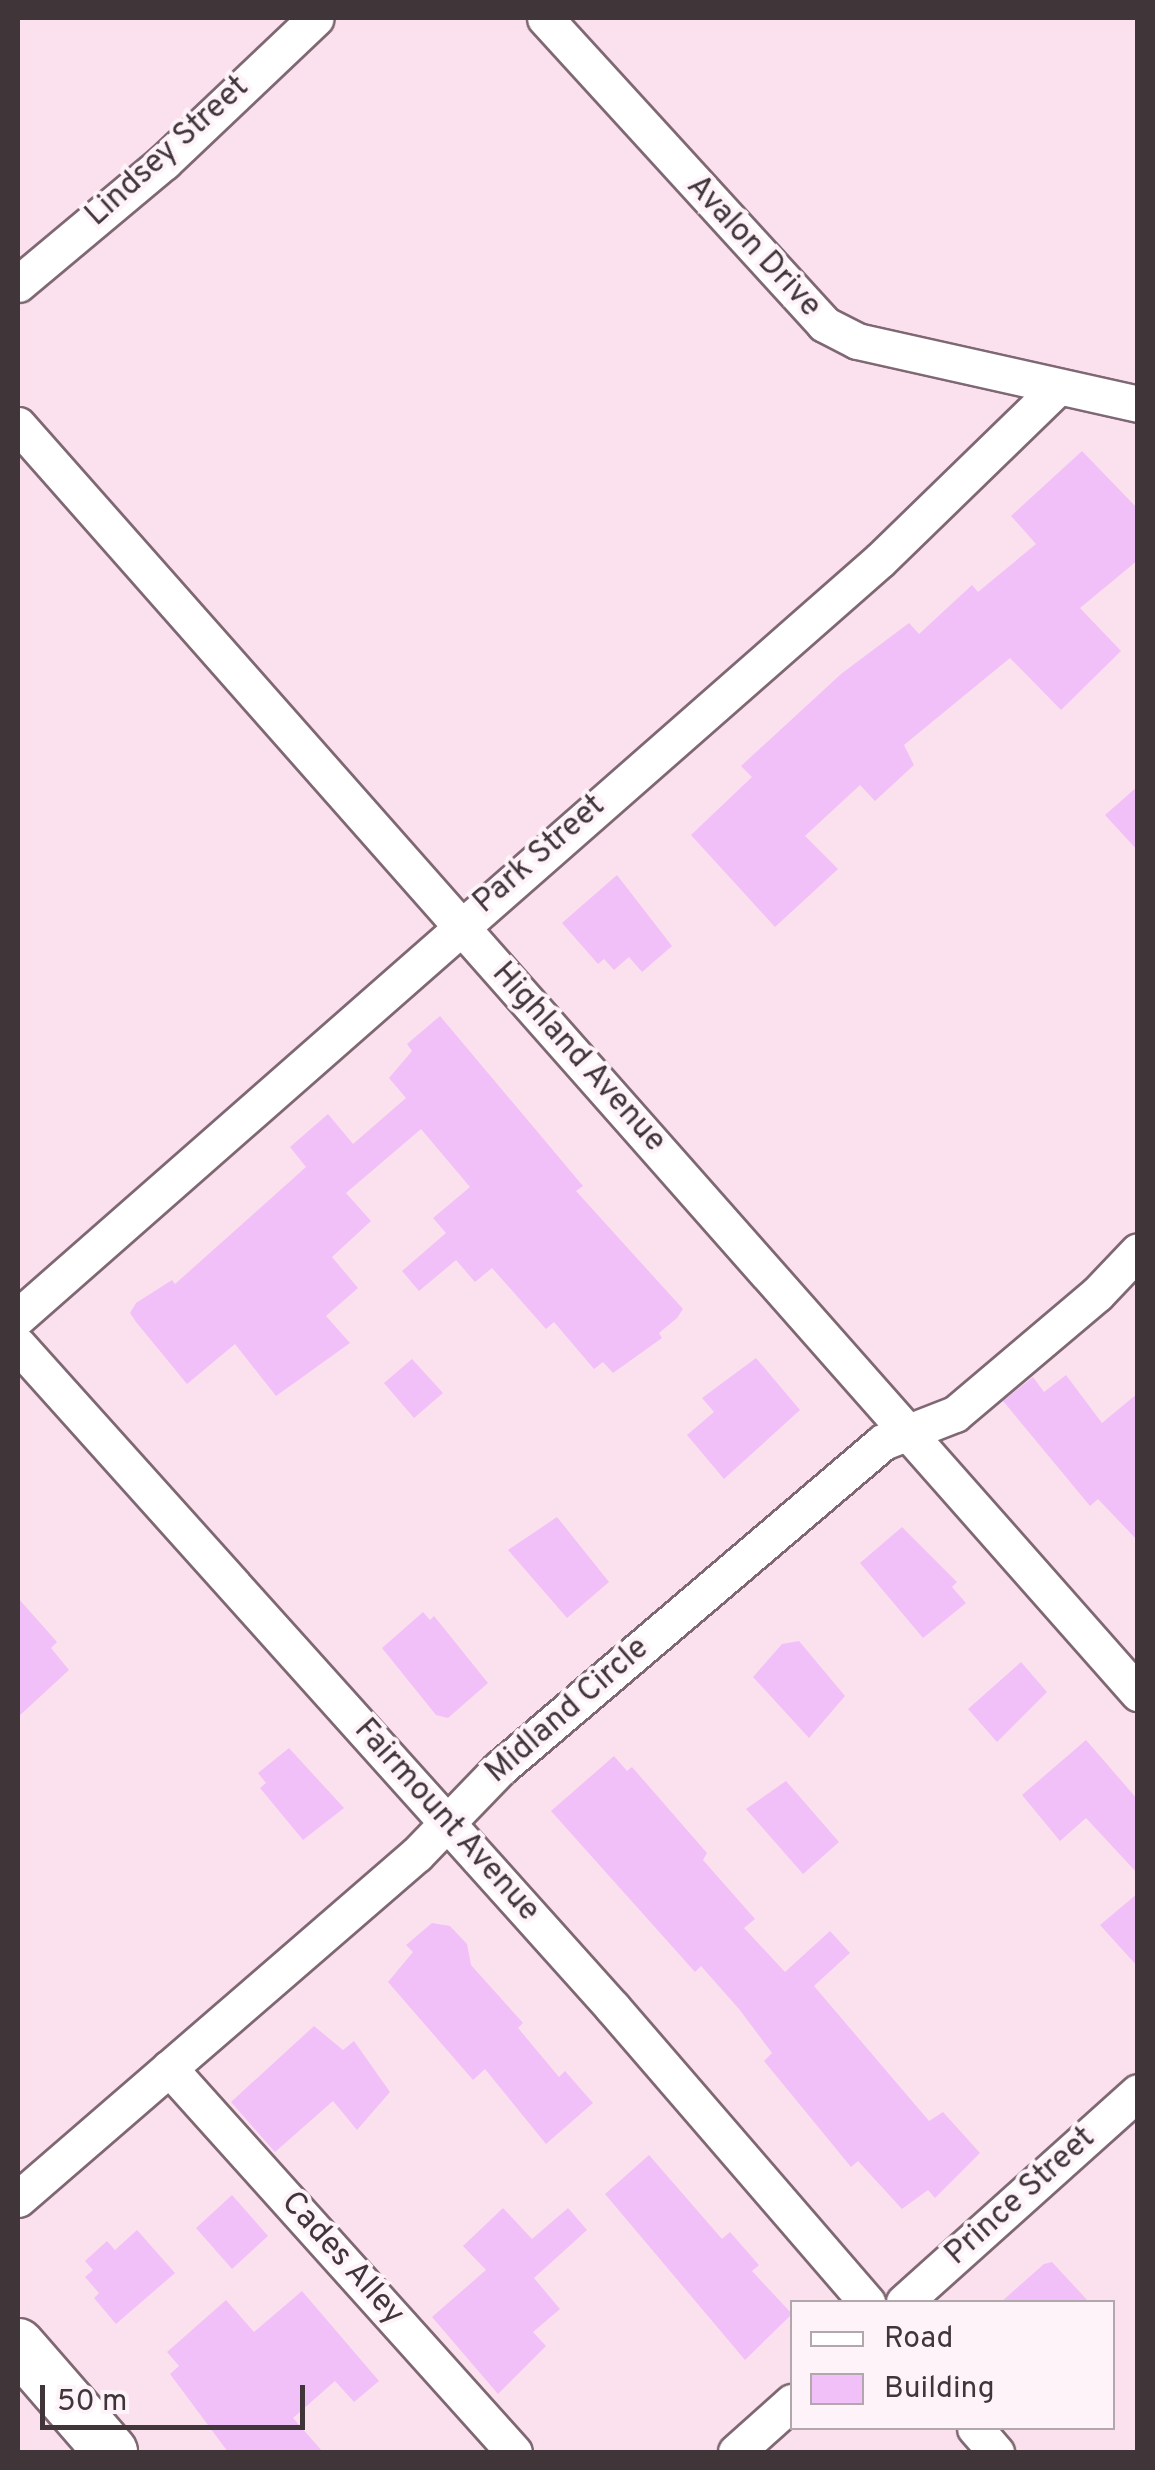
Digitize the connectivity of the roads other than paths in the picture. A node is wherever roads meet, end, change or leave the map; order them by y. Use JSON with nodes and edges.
{"nodes":[{"id":1,"x":316,"y":18,"type":"edge"},
{"id":2,"x":545,"y":18,"type":"edge"},
{"id":3,"x":18,"y":284,"type":"edge"},
{"id":4,"x":1058,"y":387,"type":"junction"},
{"id":5,"x":1138,"y":404,"type":"edge"},
{"id":6,"x":21,"y":436,"type":"edge"},
{"id":7,"x":460,"y":926,"type":"junction"},
{"id":8,"x":1138,"y":1251,"type":"edge"},
{"id":9,"x":18,"y":1317,"type":"edge"},
{"id":10,"x":18,"y":1345,"type":"edge"},
{"id":11,"x":909,"y":1432,"type":"junction"},
{"id":12,"x":1138,"y":1694,"type":"edge"},
{"id":13,"x":446,"y":1820,"type":"junction"},
{"id":14,"x":169,"y":2068,"type":"junction"},
{"id":15,"x":1138,"y":2092,"type":"edge"},
{"id":16,"x":18,"y":2199,"type":"edge"},
{"id":17,"x":865,"y":2300,"type":"edge"},
{"id":18,"x":906,"y":2300,"type":"edge"},
{"id":19,"x":18,"y":2344,"type":"edge"},
{"id":20,"x":790,"y":2404,"type":"edge"},
{"id":21,"x":977,"y":2430,"type":"edge"},
{"id":22,"x":111,"y":2452,"type":"edge"},
{"id":23,"x":514,"y":2452,"type":"edge"},
{"id":24,"x":736,"y":2452,"type":"edge"},
{"id":25,"x":996,"y":2452,"type":"edge"}],
"edges":[{"from":1,"to":3,"type":"street","name":"Lindsey Street"},
{"from":2,"to":4,"type":"street","name":"Avalon Drive"},
{"from":4,"to":5,"type":"street","name":"Avalon Drive"},
{"from":4,"to":7,"type":"street","name":"Park Street"},
{"from":6,"to":7,"type":"street","name":"Highland Avenue"},
{"from":7,"to":9,"type":"street","name":"Park Street"},
{"from":7,"to":11,"type":"street","name":"Highland Avenue"},
{"from":8,"to":11,"type":"street","name":"Midland Circle"},
{"from":10,"to":13,"type":"street","name":"Fairmount Avenue"},
{"from":11,"to":12,"type":"street","name":"Highland Avenue"},
{"from":11,"to":13,"type":"street","name":"Midland Circle"},
{"from":13,"to":14,"type":"street","name":"Midland Circle"},
{"from":13,"to":17,"type":"street","name":"Fairmount Avenue"},
{"from":14,"to":16,"type":"street","name":"Midland Circle"},
{"from":14,"to":23,"type":"street","name":"Cades Alley"},
{"from":15,"to":18,"type":"street","name":"Prince Street"},
{"from":19,"to":22,"type":"main road"},
{"from":20,"to":24,"type":"street"},
{"from":21,"to":25,"type":"street"}]}
